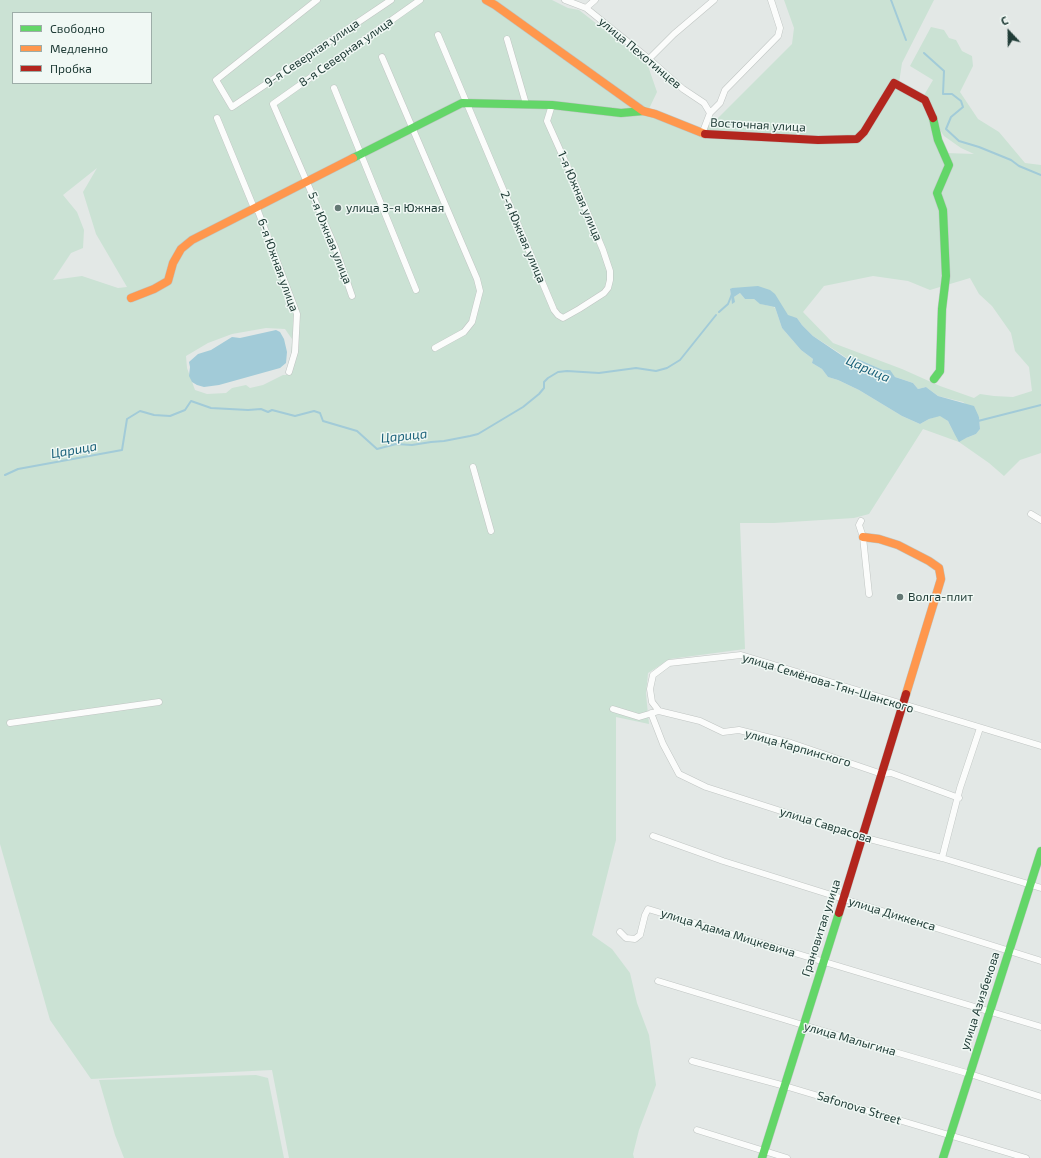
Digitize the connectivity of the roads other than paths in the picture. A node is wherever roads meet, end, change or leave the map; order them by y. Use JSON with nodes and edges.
{"nodes":[{"id":1,"x":317,"y":0,"type":"edge"},
{"id":2,"x":391,"y":0,"type":"edge"},
{"id":3,"x":420,"y":0,"type":"edge"},
{"id":4,"x":486,"y":0,"type":"edge"},
{"id":5,"x":565,"y":0,"type":"edge"},
{"id":6,"x":595,"y":0,"type":"edge"},
{"id":7,"x":714,"y":0,"type":"edge"},
{"id":8,"x":771,"y":0,"type":"edge"},
{"id":9,"x":586,"y":8,"type":"junction"},
{"id":10,"x":438,"y":35,"type":"dead end"},
{"id":11,"x":507,"y":38,"type":"dead end"},
{"id":12,"x":382,"y":57,"type":"dead end"},
{"id":13,"x":649,"y":59,"type":"junction"},
{"id":14,"x":334,"y":88,"type":"dead end"},
{"id":15,"x":466,"y":103,"type":"junction"},
{"id":16,"x":273,"y":104,"type":"joint"},
{"id":17,"x":526,"y":104,"type":"junction"},
{"id":18,"x":552,"y":105,"type":"junction"},
{"id":19,"x":643,"y":111,"type":"junction"},
{"id":20,"x":710,"y":113,"type":"junction"},
{"id":21,"x":216,"y":118,"type":"dead end"},
{"id":22,"x":412,"y":128,"type":"junction"},
{"id":23,"x":702,"y":134,"type":"junction"},
{"id":24,"x":361,"y":154,"type":"junction"},
{"id":25,"x":306,"y":181,"type":"junction"},
{"id":26,"x":254,"y":208,"type":"junction"},
{"id":27,"x":608,"y":288,"type":"joint"},
{"id":28,"x":416,"y":290,"type":"dead end"},
{"id":29,"x":352,"y":296,"type":"dead end"},
{"id":30,"x":131,"y":298,"type":"dead end"},
{"id":31,"x":435,"y":348,"type":"dead end"},
{"id":32,"x":289,"y":372,"type":"dead end"},
{"id":33,"x":934,"y":379,"type":"dead end"},
{"id":34,"x":473,"y":467,"type":"dead end"},
{"id":35,"x":1031,"y":514,"type":"dead end"},
{"id":36,"x":1041,"y":520,"type":"edge"},
{"id":37,"x":861,"y":521,"type":"dead end"},
{"id":38,"x":491,"y":531,"type":"dead end"},
{"id":39,"x":862,"y":537,"type":"junction"},
{"id":40,"x":869,"y":594,"type":"dead end"},
{"id":41,"x":159,"y":702,"type":"dead end"},
{"id":42,"x":902,"y":705,"type":"junction"},
{"id":43,"x":613,"y":709,"type":"dead end"},
{"id":44,"x":659,"y":711,"type":"junction"},
{"id":45,"x":651,"y":713,"type":"junction"},
{"id":46,"x":10,"y":723,"type":"dead end"},
{"id":47,"x":980,"y":728,"type":"junction"},
{"id":48,"x":1041,"y":746,"type":"edge"},
{"id":49,"x":882,"y":774,"type":"junction"},
{"id":50,"x":959,"y":798,"type":"junction"},
{"id":51,"x":652,"y":836,"type":"dead end"},
{"id":52,"x":862,"y":837,"type":"junction"},
{"id":53,"x":1041,"y":851,"type":"edge"},
{"id":54,"x":942,"y":858,"type":"junction"},
{"id":55,"x":1030,"y":885,"type":"junction"},
{"id":56,"x":1041,"y":888,"type":"edge"},
{"id":57,"x":844,"y":899,"type":"junction"},
{"id":58,"x":620,"y":932,"type":"dead end"},
{"id":59,"x":1009,"y":951,"type":"junction"},
{"id":60,"x":1041,"y":961,"type":"edge"},
{"id":61,"x":823,"y":962,"type":"junction"},
{"id":62,"x":658,"y":981,"type":"dead end"},
{"id":63,"x":990,"y":1012,"type":"junction"},
{"id":64,"x":803,"y":1025,"type":"junction"},
{"id":65,"x":1041,"y":1027,"type":"edge"},
{"id":66,"x":692,"y":1061,"type":"dead end"},
{"id":67,"x":970,"y":1074,"type":"junction"},
{"id":68,"x":785,"y":1086,"type":"junction"},
{"id":69,"x":1041,"y":1097,"type":"edge"},
{"id":70,"x":697,"y":1130,"type":"dead end"},
{"id":71,"x":950,"y":1135,"type":"junction"},
{"id":72,"x":763,"y":1154,"type":"edge"},
{"id":73,"x":787,"y":1158,"type":"edge"},
{"id":74,"x":943,"y":1158,"type":"edge"},
{"id":75,"x":1026,"y":1158,"type":"edge"}],
"edges":[{"from":1,"to":2,"type":"street","name":"9-я Северная улица"},
{"from":3,"to":16,"type":"street","name":"8-я Северная улица"},
{"from":4,"to":19,"type":"street","name":"Восточная улица"},
{"from":5,"to":9,"type":"street","name":"улица Пехотинцев"},
{"from":6,"to":9,"type":"street"},
{"from":7,"to":13,"type":"street"},
{"from":8,"to":20,"type":"street"},
{"from":9,"to":13,"type":"street","name":"улица Пехотинцев"},
{"from":10,"to":15,"type":"street"},
{"from":11,"to":17,"type":"street"},
{"from":12,"to":22,"type":"street"},
{"from":13,"to":20,"type":"street","name":"улица Пехотинцев"},
{"from":14,"to":24,"type":"street"},
{"from":15,"to":17,"type":"street"},
{"from":15,"to":22,"type":"street"},
{"from":15,"to":27,"type":"street","name":"2-я Южная улица"},
{"from":16,"to":25,"type":"street","name":"5-я Южная улица"},
{"from":17,"to":18,"type":"street"},
{"from":18,"to":19,"type":"street"},
{"from":18,"to":27,"type":"street","name":"1-я Южная улица"},
{"from":19,"to":23,"type":"street","name":"Восточная улица"},
{"from":20,"to":23,"type":"street"},
{"from":21,"to":26,"type":"street","name":"6-я Южная улица"},
{"from":22,"to":24,"type":"street"},
{"from":22,"to":31,"type":"street"},
{"from":23,"to":33,"type":"street","name":"Восточная улица"},
{"from":24,"to":25,"type":"street"},
{"from":24,"to":28,"type":"street"},
{"from":25,"to":26,"type":"street"},
{"from":25,"to":29,"type":"street","name":"5-я Южная улица"},
{"from":26,"to":30,"type":"street"},
{"from":26,"to":32,"type":"street","name":"6-я Южная улица"},
{"from":34,"to":38,"type":"street"},
{"from":35,"to":36,"type":"street"},
{"from":37,"to":39,"type":"street"},
{"from":39,"to":40,"type":"street"},
{"from":39,"to":42,"type":"street","name":"Грановитая улица"},
{"from":41,"to":46,"type":"street"},
{"from":42,"to":44,"type":"street","name":"улица Семёнова-Тян-Шанского"},
{"from":42,"to":47,"type":"street","name":"улица Семёнова-Тян-Шанского"},
{"from":42,"to":49,"type":"street","name":"Грановитая улица"},
{"from":43,"to":45,"type":"street","name":"улица Карпинского"},
{"from":44,"to":45,"type":"street","name":"улица Карпинского"},
{"from":44,"to":49,"type":"street","name":"улица Карпинского"},
{"from":45,"to":52,"type":"street","name":"улица Саврасова"},
{"from":47,"to":48,"type":"street","name":"улица Семёнова-Тян-Шанского"},
{"from":47,"to":50,"type":"street"},
{"from":49,"to":50,"type":"street","name":"улица Карпинского"},
{"from":49,"to":52,"type":"street","name":"Грановитая улица"},
{"from":50,"to":54,"type":"street"},
{"from":51,"to":57,"type":"street","name":"улица Диккенса"},
{"from":52,"to":54,"type":"street","name":"улица Саврасова"},
{"from":52,"to":57,"type":"street","name":"Грановитая улица"},
{"from":53,"to":55,"type":"street","name":"улица Азизбекова"},
{"from":54,"to":55,"type":"street","name":"улица Саврасова"},
{"from":55,"to":56,"type":"street","name":"улица Саврасова"},
{"from":55,"to":59,"type":"street","name":"улица Азизбекова"},
{"from":57,"to":59,"type":"street","name":"улица Диккенса"},
{"from":57,"to":61,"type":"street","name":"Грановитая улица"},
{"from":58,"to":61,"type":"street","name":"улица Адама Мицкевича"},
{"from":59,"to":60,"type":"street","name":"улица Диккенса"},
{"from":59,"to":63,"type":"street","name":"улица Азизбекова"},
{"from":61,"to":63,"type":"street","name":"улица Адама Мицкевича"},
{"from":61,"to":64,"type":"street","name":"Грановитая улица"},
{"from":62,"to":64,"type":"street","name":"улица Малыгина"},
{"from":63,"to":65,"type":"street","name":"улица Адама Мицкевича"},
{"from":63,"to":67,"type":"street","name":"улица Азизбекова"},
{"from":64,"to":67,"type":"street","name":"улица Малыгина"},
{"from":64,"to":68,"type":"street","name":"Грановитая улица"},
{"from":66,"to":68,"type":"street","name":"Safonova Street"},
{"from":67,"to":69,"type":"street","name":"улица Малыгина"},
{"from":67,"to":71,"type":"street","name":"улица Азизбекова"},
{"from":68,"to":71,"type":"street","name":"Safonova Street"},
{"from":68,"to":72,"type":"street","name":"Грановитая улица"},
{"from":70,"to":72,"type":"street"},
{"from":71,"to":74,"type":"street","name":"улица Азизбекова"},
{"from":71,"to":75,"type":"street","name":"Safonova Street"},
{"from":72,"to":73,"type":"street"}]}
